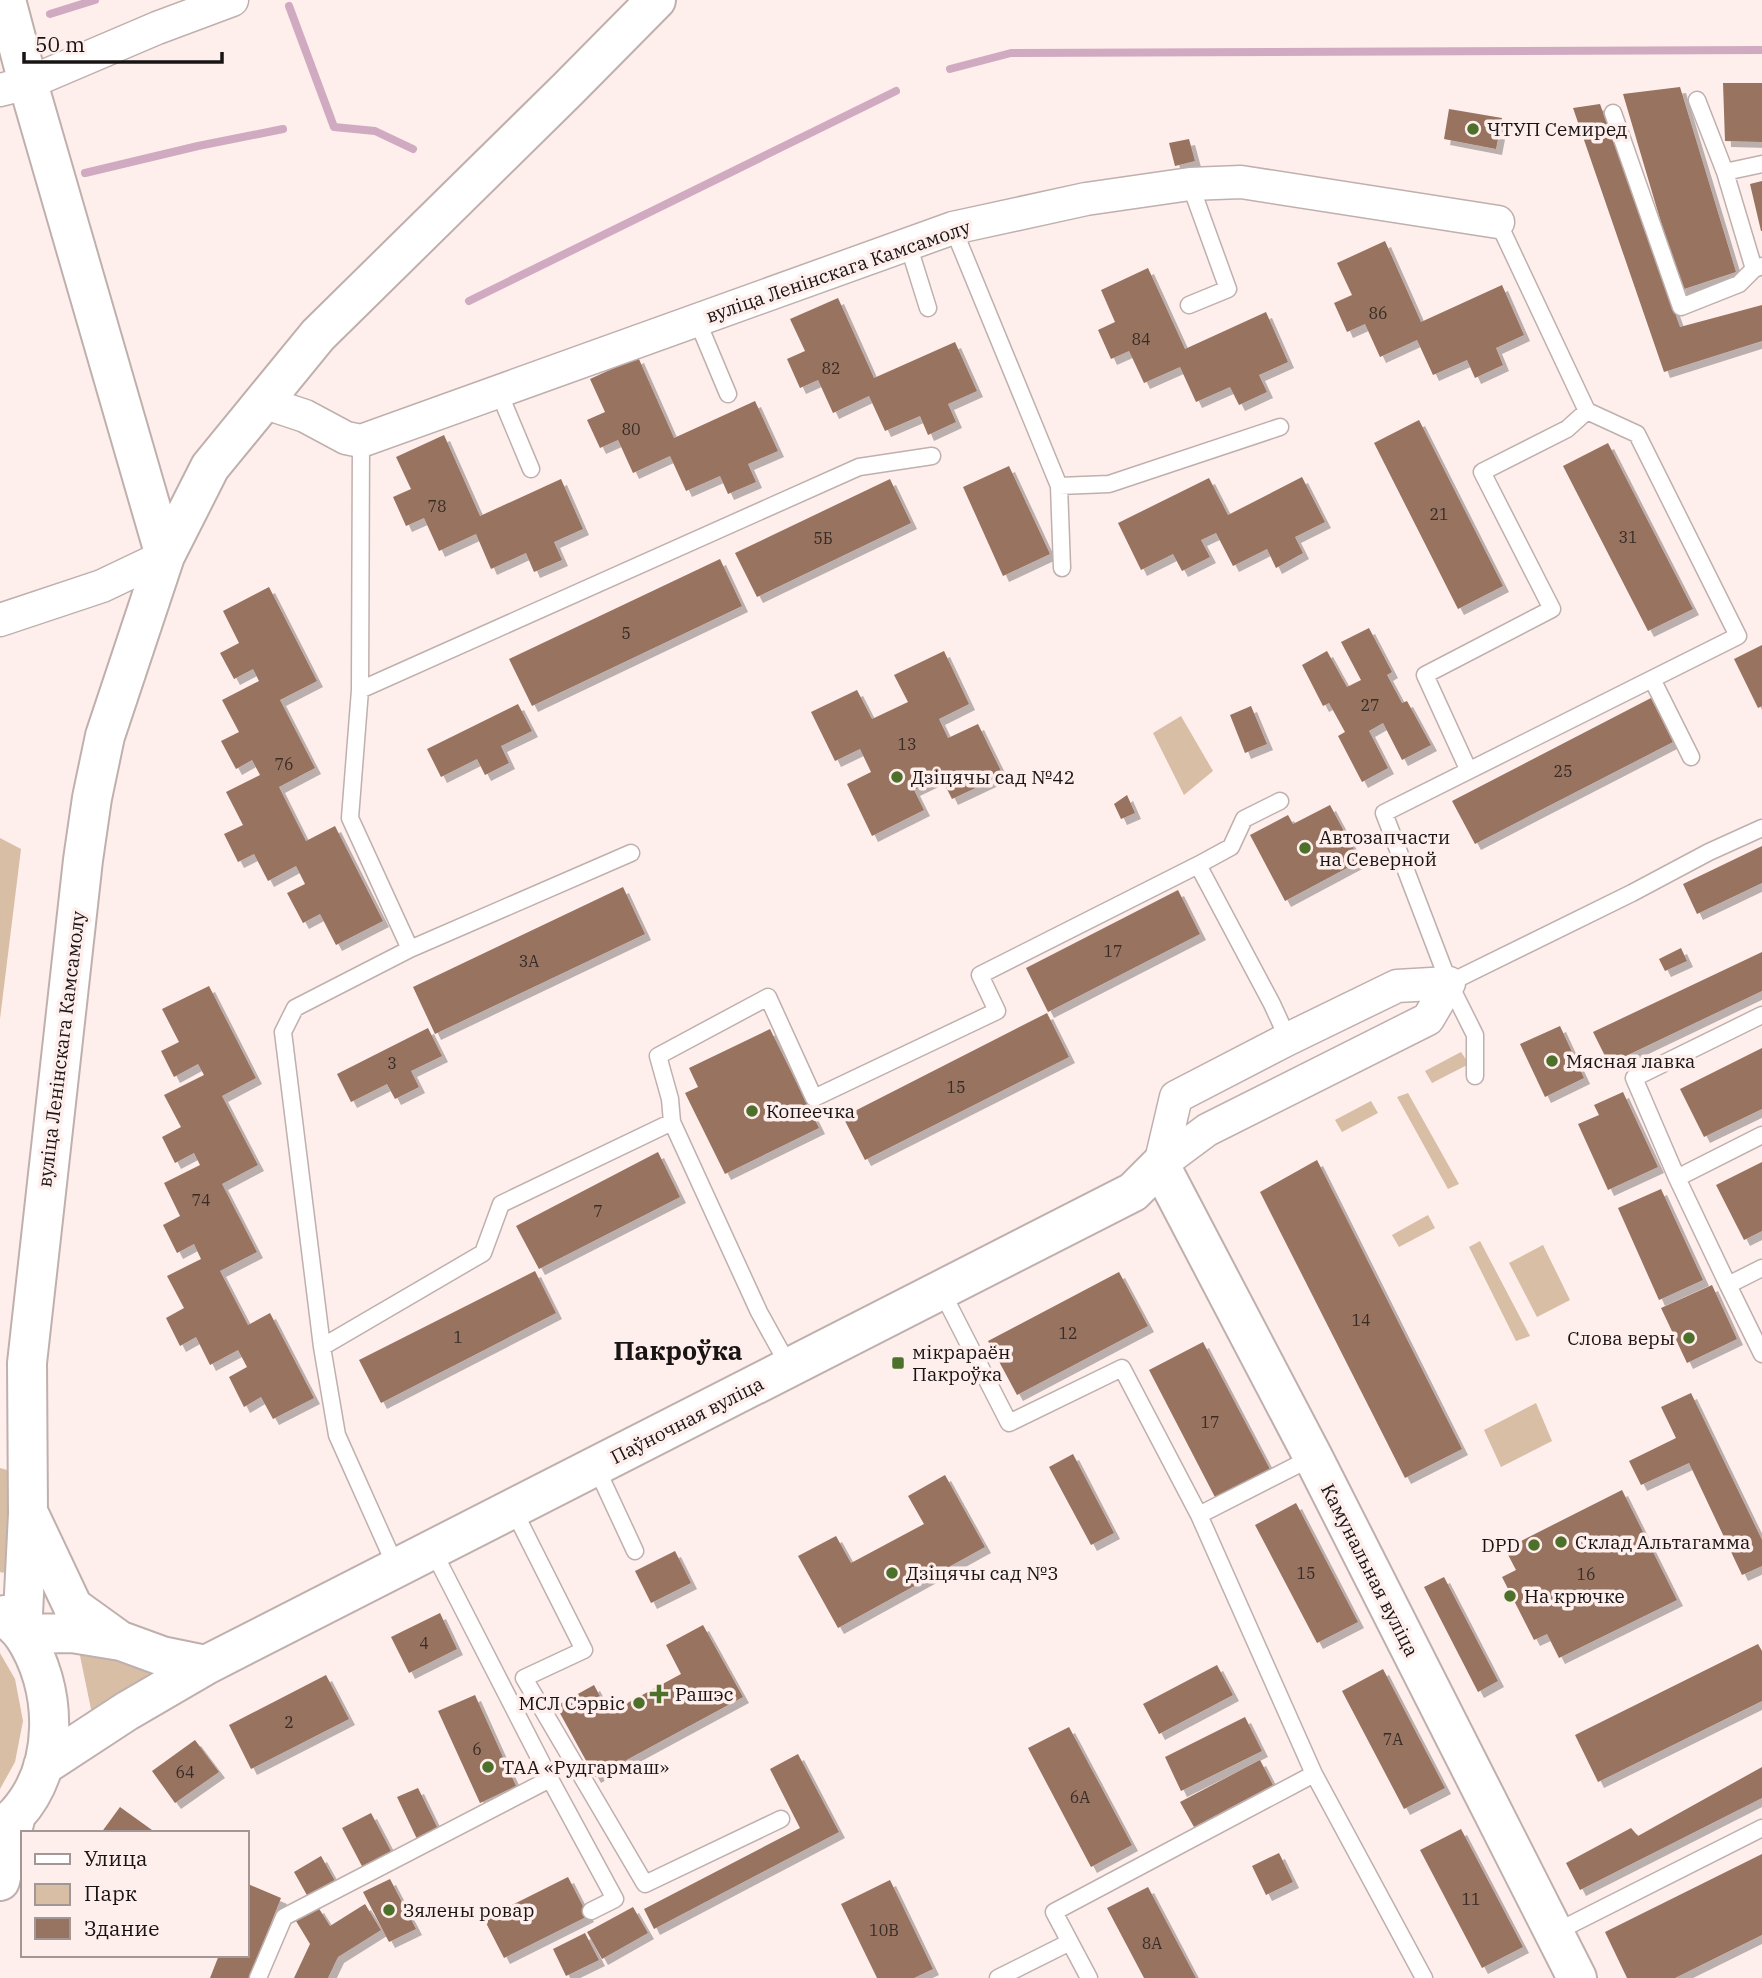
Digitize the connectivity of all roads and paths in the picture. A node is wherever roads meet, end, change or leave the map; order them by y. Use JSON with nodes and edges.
{"nodes":[{"id":1,"x":6,"y":0,"type":"edge"},
{"id":2,"x":232,"y":0,"type":"edge"},
{"id":3,"x":656,"y":0,"type":"edge"},
{"id":4,"x":14,"y":86,"type":"edge"},
{"id":5,"x":1697,"y":100,"type":"dead end"},
{"id":6,"x":1613,"y":113,"type":"dead end"},
{"id":7,"x":1762,"y":164,"type":"edge"},
{"id":8,"x":1725,"y":172,"type":"junction"},
{"id":9,"x":1190,"y":184,"type":"junction"},
{"id":10,"x":1498,"y":222,"type":"joint"},
{"id":11,"x":953,"y":228,"type":"junction"},
{"id":12,"x":908,"y":244,"type":"junction"},
{"id":13,"x":1758,"y":268,"type":"edge"},
{"id":14,"x":1189,"y":305,"type":"dead end"},
{"id":15,"x":928,"y":308,"type":"dead end"},
{"id":16,"x":697,"y":320,"type":"junction"},
{"id":17,"x":498,"y":390,"type":"junction"},
{"id":18,"x":728,"y":394,"type":"dead end"},
{"id":19,"x":263,"y":402,"type":"junction"},
{"id":20,"x":1587,"y":411,"type":"junction"},
{"id":21,"x":1280,"y":427,"type":"dead end"},
{"id":22,"x":361,"y":441,"type":"junction"},
{"id":23,"x":932,"y":456,"type":"dead end"},
{"id":24,"x":531,"y":469,"type":"dead end"},
{"id":25,"x":1059,"y":486,"type":"junction"},
{"id":26,"x":165,"y":556,"type":"junction"},
{"id":27,"x":1062,"y":568,"type":"dead end"},
{"id":28,"x":0,"y":620,"type":"edge"},
{"id":29,"x":1651,"y":678,"type":"junction"},
{"id":30,"x":360,"y":690,"type":"junction"},
{"id":31,"x":1691,"y":757,"type":"dead end"},
{"id":32,"x":1468,"y":769,"type":"junction"},
{"id":33,"x":1280,"y":802,"type":"dead end"},
{"id":34,"x":1762,"y":828,"type":"edge"},
{"id":35,"x":631,"y":853,"type":"dead end"},
{"id":36,"x":1198,"y":865,"type":"junction"},
{"id":37,"x":410,"y":949,"type":"junction"},
{"id":38,"x":1450,"y":983,"type":"junction"},
{"id":39,"x":1762,"y":1015,"type":"edge"},
{"id":40,"x":1288,"y":1039,"type":"junction"},
{"id":41,"x":1475,"y":1076,"type":"dead end"},
{"id":42,"x":672,"y":1122,"type":"junction"},
{"id":43,"x":1762,"y":1135,"type":"edge"},
{"id":44,"x":1160,"y":1165,"type":"junction"},
{"id":45,"x":1677,"y":1178,"type":"junction"},
{"id":46,"x":1762,"y":1268,"type":"edge"},
{"id":47,"x":1728,"y":1285,"type":"junction"},
{"id":48,"x":942,"y":1290,"type":"junction"},
{"id":49,"x":322,"y":1347,"type":"junction"},
{"id":50,"x":1762,"y":1354,"type":"edge"},
{"id":51,"x":27,"y":1363,"type":"junction"},
{"id":52,"x":790,"y":1368,"type":"junction"},
{"id":53,"x":0,"y":1419,"type":"edge"},
{"id":54,"x":1313,"y":1457,"type":"junction"},
{"id":55,"x":596,"y":1467,"type":"junction"},
{"id":56,"x":513,"y":1509,"type":"junction"},
{"id":57,"x":28,"y":1514,"type":"junction"},
{"id":58,"x":1199,"y":1515,"type":"junction"},
{"id":59,"x":433,"y":1551,"type":"junction"},
{"id":60,"x":635,"y":1551,"type":"dead end"},
{"id":61,"x":397,"y":1569,"type":"junction"},
{"id":62,"x":11,"y":1623,"type":"edge"},
{"id":63,"x":121,"y":1641,"type":"junction"},
{"id":64,"x":206,"y":1665,"type":"junction"},
{"id":65,"x":43,"y":1766,"type":"junction"},
{"id":66,"x":1314,"y":1774,"type":"junction"},
{"id":67,"x":550,"y":1779,"type":"junction"},
{"id":68,"x":781,"y":1819,"type":"dead end"},
{"id":69,"x":8,"y":1822,"type":"edge"},
{"id":70,"x":1762,"y":1828,"type":"edge"},
{"id":71,"x":0,"y":1881,"type":"edge"},
{"id":72,"x":592,"y":1911,"type":"dead end"},
{"id":73,"x":1070,"y":1942,"type":"junction"},
{"id":74,"x":1566,"y":1962,"type":"edge"},
{"id":75,"x":258,"y":1978,"type":"edge"},
{"id":76,"x":998,"y":1978,"type":"edge"},
{"id":77,"x":1089,"y":1978,"type":"edge"},
{"id":78,"x":1424,"y":1978,"type":"edge"}],
"edges":[{"from":1,"to":4,"type":"main road"},
{"from":2,"to":4,"type":"street"},
{"from":3,"to":19,"type":"main road","name":"вуліца Ленінскага Камсамолу"},
{"from":4,"to":26,"type":"main road"},
{"from":5,"to":8,"type":"lane"},
{"from":6,"to":13,"type":"lane"},
{"from":7,"to":8,"type":"lane"},
{"from":8,"to":13,"type":"lane"},
{"from":9,"to":10,"type":"street","name":"вуліца Ленінскага Камсамолу"},
{"from":9,"to":11,"type":"street","name":"вуліца Ленінскага Камсамолу"},
{"from":9,"to":14,"type":"lane"},
{"from":10,"to":20,"type":"lane"},
{"from":11,"to":12,"type":"street","name":"вуліца Ленінскага Камсамолу"},
{"from":11,"to":25,"type":"lane"},
{"from":12,"to":15,"type":"lane"},
{"from":12,"to":16,"type":"street","name":"вуліца Ленінскага Камсамолу"},
{"from":16,"to":17,"type":"street","name":"вуліца Ленінскага Камсамолу"},
{"from":16,"to":18,"type":"lane"},
{"from":17,"to":22,"type":"street","name":"вуліца Ленінскага Камсамолу"},
{"from":17,"to":24,"type":"lane"},
{"from":19,"to":22,"type":"street"},
{"from":19,"to":26,"type":"main road","name":"вуліца Ленінскага Камсамолу"},
{"from":20,"to":29,"type":"lane"},
{"from":20,"to":32,"type":"lane"},
{"from":21,"to":25,"type":"lane"},
{"from":22,"to":30,"type":"lane"},
{"from":23,"to":30,"type":"lane"},
{"from":25,"to":27,"type":"lane"},
{"from":26,"to":28,"type":"street"},
{"from":26,"to":51,"type":"main road","name":"вуліца Ленінскага Камсамолу"},
{"from":29,"to":31,"type":"lane"},
{"from":29,"to":32,"type":"lane"},
{"from":30,"to":37,"type":"lane"},
{"from":32,"to":38,"type":"lane"},
{"from":33,"to":36,"type":"lane"},
{"from":34,"to":38,"type":"lane"},
{"from":35,"to":37,"type":"lane"},
{"from":36,"to":40,"type":"lane"},
{"from":36,"to":42,"type":"lane"},
{"from":37,"to":49,"type":"lane"},
{"from":38,"to":40,"type":"street"},
{"from":38,"to":41,"type":"lane"},
{"from":38,"to":44,"type":"street"},
{"from":39,"to":45,"type":"lane"},
{"from":40,"to":44,"type":"street"},
{"from":42,"to":49,"type":"lane"},
{"from":42,"to":52,"type":"lane"},
{"from":43,"to":45,"type":"lane"},
{"from":44,"to":48,"type":"main road","name":"Паўночная вуліца"},
{"from":44,"to":54,"type":"main road","name":"Камунальная вуліца"},
{"from":45,"to":47,"type":"lane"},
{"from":46,"to":47,"type":"lane"},
{"from":47,"to":50,"type":"lane"},
{"from":48,"to":52,"type":"main road","name":"Паўночная вуліца"},
{"from":48,"to":58,"type":"lane"},
{"from":49,"to":61,"type":"lane"},
{"from":51,"to":53,"type":"main road"},
{"from":51,"to":57,"type":"main road"},
{"from":52,"to":55,"type":"main road","name":"Паўночная вуліца"},
{"from":54,"to":58,"type":"lane"},
{"from":54,"to":74,"type":"main road","name":"Камунальная вуліца"},
{"from":55,"to":56,"type":"main road","name":"Паўночная вуліца"},
{"from":55,"to":60,"type":"lane"},
{"from":56,"to":59,"type":"main road","name":"Паўночная вуліца"},
{"from":56,"to":68,"type":"lane"},
{"from":57,"to":62,"type":"main road"},
{"from":57,"to":63,"type":"main road"},
{"from":58,"to":66,"type":"lane"},
{"from":59,"to":61,"type":"main road","name":"Паўночная вуліца"},
{"from":59,"to":67,"type":"lane"},
{"from":61,"to":64,"type":"main road","name":"Паўночная вуліца"},
{"from":62,"to":63,"type":"main road"},
{"from":62,"to":65,"type":"main road"},
{"from":63,"to":64,"type":"main road"},
{"from":64,"to":65,"type":"main road"},
{"from":65,"to":69,"type":"main road"},
{"from":66,"to":73,"type":"lane"},
{"from":66,"to":78,"type":"lane"},
{"from":67,"to":72,"type":"lane"},
{"from":67,"to":75,"type":"lane"},
{"from":69,"to":71,"type":"main road"},
{"from":70,"to":74,"type":"lane"},
{"from":73,"to":76,"type":"lane"},
{"from":73,"to":77,"type":"lane"}]}
